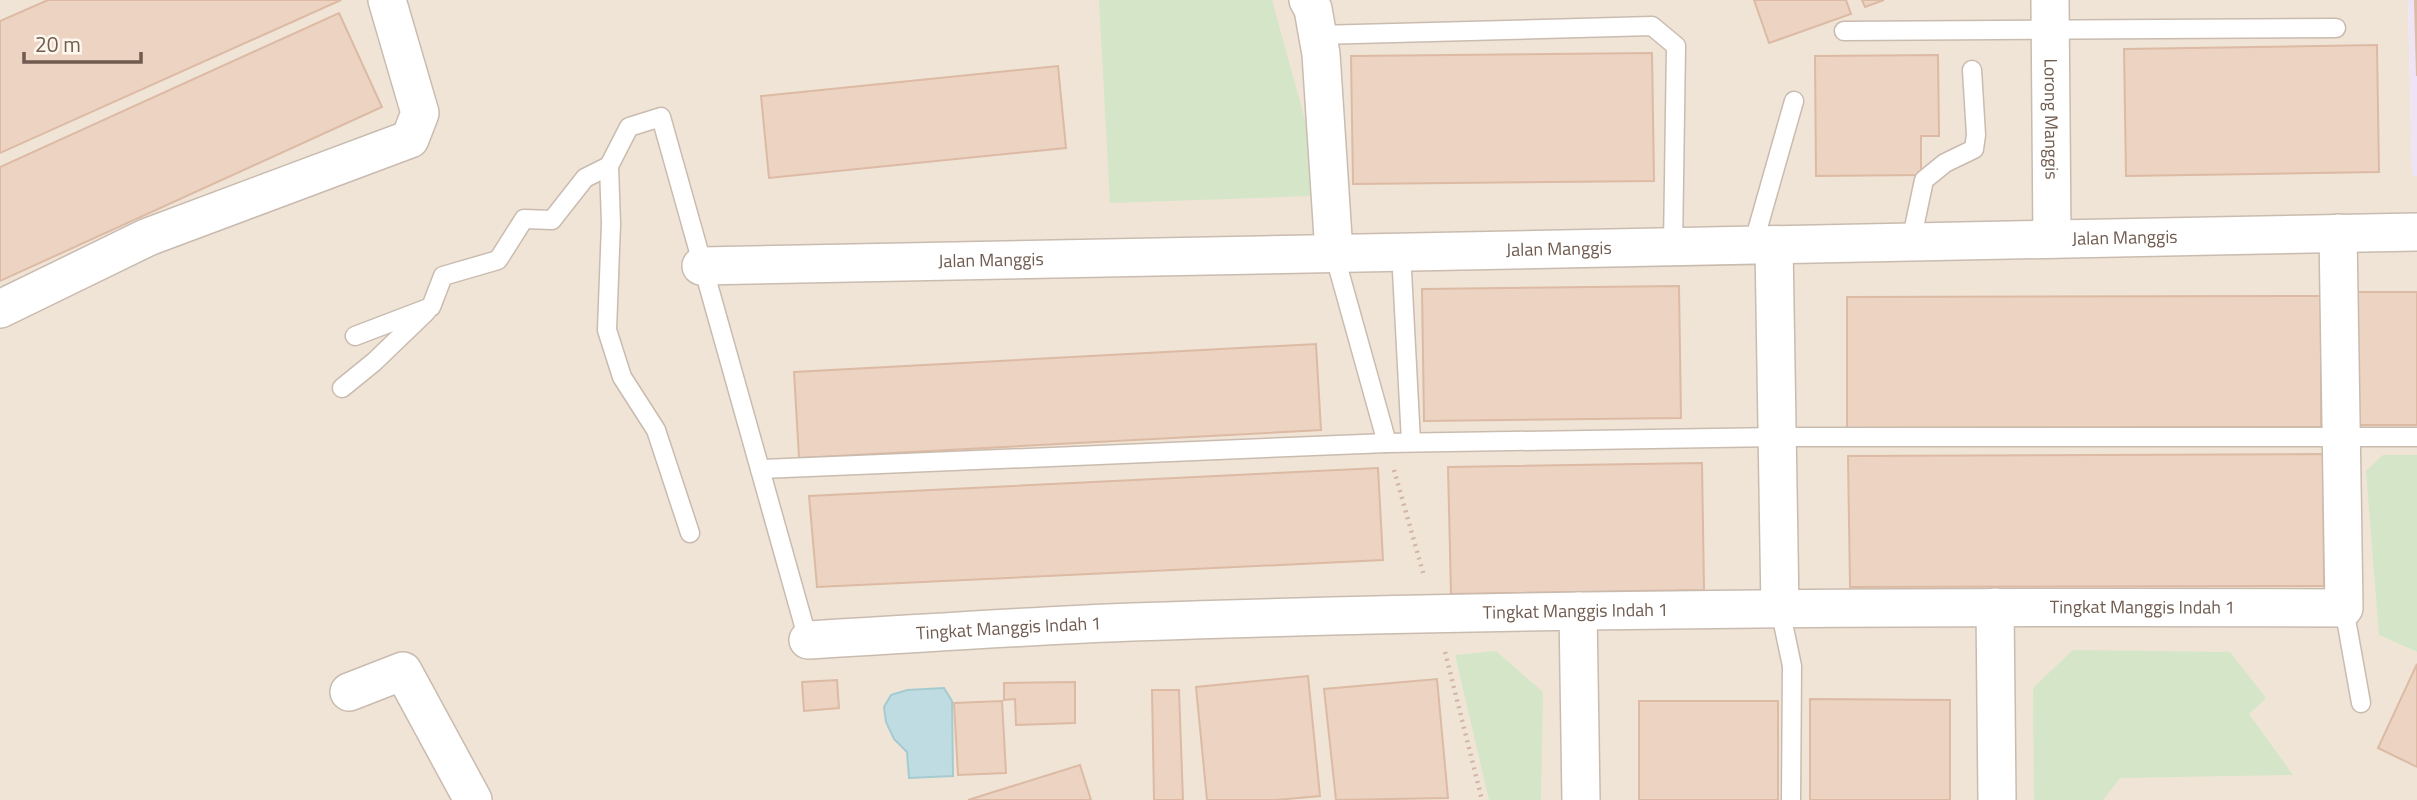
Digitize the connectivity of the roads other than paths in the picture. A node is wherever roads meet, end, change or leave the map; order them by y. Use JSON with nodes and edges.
{"nodes":[{"id":1,"x":387,"y":0,"type":"edge"},
{"id":2,"x":1308,"y":0,"type":"edge"},
{"id":3,"x":2050,"y":15,"type":"edge"},
{"id":4,"x":2336,"y":28,"type":"dead end"},
{"id":5,"x":1844,"y":31,"type":"dead end"},
{"id":6,"x":1318,"y":35,"type":"junction"},
{"id":7,"x":1972,"y":70,"type":"dead end"},
{"id":8,"x":1794,"y":101,"type":"dead end"},
{"id":9,"x":609,"y":166,"type":"junction"},
{"id":10,"x":2417,"y":232,"type":"edge"},
{"id":11,"x":2338,"y":233,"type":"junction"},
{"id":12,"x":2052,"y":239,"type":"junction"},
{"id":13,"x":1911,"y":242,"type":"junction"},
{"id":14,"x":1763,"y":245,"type":"junction"},
{"id":15,"x":1673,"y":246,"type":"junction"},
{"id":16,"x":1401,"y":252,"type":"junction"},
{"id":17,"x":1334,"y":253,"type":"junction"},
{"id":18,"x":701,"y":266,"type":"junction"},
{"id":19,"x":431,"y":307,"type":"junction"},
{"id":20,"x":0,"y":309,"type":"edge"},
{"id":21,"x":355,"y":336,"type":"dead end"},
{"id":22,"x":342,"y":388,"type":"dead end"},
{"id":23,"x":1778,"y":437,"type":"junction"},
{"id":24,"x":2417,"y":437,"type":"edge"},
{"id":25,"x":2342,"y":438,"type":"junction"},
{"id":26,"x":1411,"y":442,"type":"junction"},
{"id":27,"x":1387,"y":443,"type":"junction"},
{"id":28,"x":760,"y":469,"type":"junction"},
{"id":29,"x":690,"y":533,"type":"dead end"},
{"id":30,"x":1995,"y":607,"type":"junction"},
{"id":31,"x":2344,"y":608,"type":"junction"},
{"id":32,"x":1780,"y":609,"type":"junction"},
{"id":33,"x":1578,"y":611,"type":"junction"},
{"id":34,"x":808,"y":640,"type":"joint"},
{"id":35,"x":349,"y":692,"type":"dead end"},
{"id":36,"x":2361,"y":703,"type":"dead end"},
{"id":37,"x":473,"y":800,"type":"edge"},
{"id":38,"x":1581,"y":800,"type":"edge"},
{"id":39,"x":1791,"y":800,"type":"edge"},
{"id":40,"x":1997,"y":800,"type":"edge"}],
"edges":[{"from":1,"to":20,"type":"street"},
{"from":2,"to":6,"type":"street"},
{"from":3,"to":4,"type":"lane"},
{"from":3,"to":5,"type":"lane"},
{"from":3,"to":12,"type":"street","name":"Lorong Manggis"},
{"from":6,"to":15,"type":"lane"},
{"from":6,"to":17,"type":"street"},
{"from":7,"to":13,"type":"lane"},
{"from":8,"to":14,"type":"lane"},
{"from":9,"to":18,"type":"lane"},
{"from":9,"to":19,"type":"lane"},
{"from":9,"to":29,"type":"lane"},
{"from":10,"to":11,"type":"street","name":"Jalan Manggis"},
{"from":11,"to":12,"type":"street","name":"Jalan Manggis"},
{"from":11,"to":25,"type":"street"},
{"from":12,"to":13,"type":"street","name":"Jalan Manggis"},
{"from":13,"to":14,"type":"street","name":"Jalan Manggis"},
{"from":14,"to":15,"type":"street","name":"Jalan Manggis"},
{"from":14,"to":23,"type":"street"},
{"from":15,"to":16,"type":"street","name":"Jalan Manggis"},
{"from":16,"to":17,"type":"street","name":"Jalan Manggis"},
{"from":16,"to":26,"type":"lane"},
{"from":17,"to":18,"type":"street","name":"Jalan Manggis"},
{"from":17,"to":27,"type":"lane"},
{"from":18,"to":28,"type":"lane"},
{"from":19,"to":21,"type":"lane"},
{"from":19,"to":22,"type":"lane"},
{"from":23,"to":25,"type":"lane"},
{"from":23,"to":26,"type":"lane"},
{"from":23,"to":32,"type":"street"},
{"from":24,"to":25,"type":"lane"},
{"from":25,"to":31,"type":"street"},
{"from":26,"to":27,"type":"lane"},
{"from":27,"to":28,"type":"lane"},
{"from":28,"to":34,"type":"lane"},
{"from":30,"to":31,"type":"street","name":"Tingkat Manggis Indah 1"},
{"from":30,"to":32,"type":"street","name":"Tingkat Manggis Indah 1"},
{"from":30,"to":40,"type":"street"},
{"from":31,"to":36,"type":"lane"},
{"from":32,"to":33,"type":"street","name":"Tingkat Manggis Indah 1"},
{"from":32,"to":39,"type":"lane"},
{"from":33,"to":34,"type":"street","name":"Tingkat Manggis Indah 1"},
{"from":33,"to":38,"type":"street"},
{"from":35,"to":37,"type":"street"}]}
